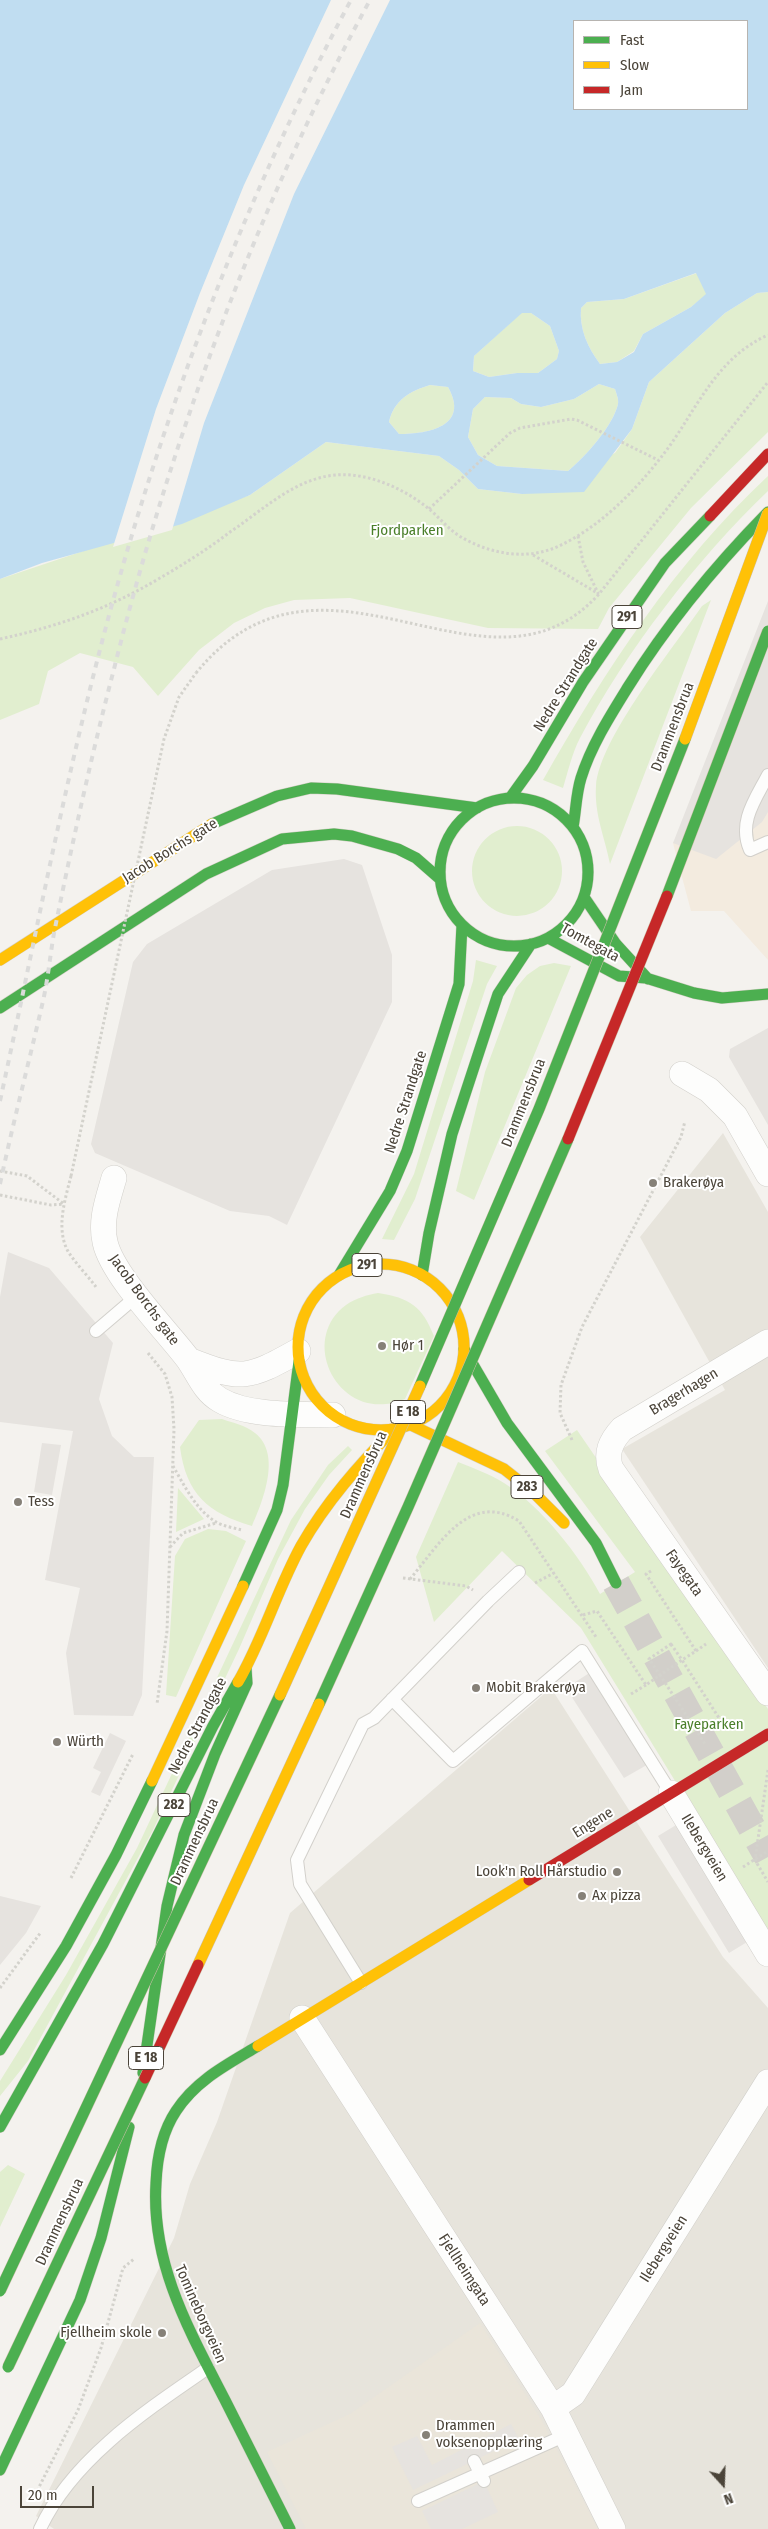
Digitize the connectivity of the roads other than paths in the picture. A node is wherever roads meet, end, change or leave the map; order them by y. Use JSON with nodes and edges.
{"nodes":[{"id":1,"x":768,"y":454,"type":"edge"},
{"id":2,"x":768,"y":512,"type":"edge"},
{"id":3,"x":768,"y":631,"type":"edge"},
{"id":4,"x":768,"y":776,"type":"edge"},
{"id":5,"x":510,"y":798,"type":"junction"},
{"id":6,"x":477,"y":808,"type":"junction"},
{"id":7,"x":573,"y":827,"type":"junction"},
{"id":8,"x":768,"y":842,"type":"edge"},
{"id":9,"x":440,"y":879,"type":"junction"},
{"id":10,"x":584,"y":897,"type":"junction"},
{"id":11,"x":462,"y":925,"type":"junction"},
{"id":12,"x":548,"y":938,"type":"junction"},
{"id":13,"x":531,"y":944,"type":"junction"},
{"id":14,"x":0,"y":960,"type":"edge"},
{"id":15,"x":648,"y":979,"type":"junction"},
{"id":16,"x":768,"y":994,"type":"edge"},
{"id":17,"x":0,"y":1008,"type":"edge"},
{"id":18,"x":682,"y":1074,"type":"dead end"},
{"id":19,"x":768,"y":1174,"type":"edge"},
{"id":20,"x":114,"y":1178,"type":"dead end"},
{"id":21,"x":339,"y":1275,"type":"junction"},
{"id":22,"x":422,"y":1275,"type":"junction"},
{"id":23,"x":138,"y":1296,"type":"junction"},
{"id":24,"x":96,"y":1331,"type":"dead end"},
{"id":25,"x":768,"y":1342,"type":"edge"},
{"id":26,"x":464,"y":1350,"type":"junction"},
{"id":27,"x":298,"y":1356,"type":"junction"},
{"id":28,"x":189,"y":1360,"type":"junction"},
{"id":29,"x":293,"y":1414,"type":"junction"},
{"id":30,"x":333,"y":1415,"type":"junction"},
{"id":31,"x":411,"y":1424,"type":"junction"},
{"id":32,"x":394,"y":1429,"type":"junction"},
{"id":33,"x":609,"y":1450,"type":"joint"},
{"id":34,"x":570,"y":1529,"type":"dead end"},
{"id":35,"x":580,"y":1542,"type":"dead end"},
{"id":36,"x":519,"y":1572,"type":"dead end"},
{"id":37,"x":246,"y":1668,"type":"junction"},
{"id":38,"x":768,"y":1692,"type":"edge"},
{"id":39,"x":392,"y":1699,"type":"junction"},
{"id":40,"x":768,"y":1734,"type":"edge"},
{"id":41,"x":671,"y":1793,"type":"junction"},
{"id":42,"x":435,"y":1938,"type":"joint"},
{"id":43,"x":768,"y":1954,"type":"edge"},
{"id":44,"x":361,"y":1983,"type":"junction"},
{"id":45,"x":302,"y":2018,"type":"junction"},
{"id":46,"x":0,"y":2050,"type":"edge"},
{"id":47,"x":768,"y":2082,"type":"edge"},
{"id":48,"x":0,"y":2127,"type":"edge"},
{"id":49,"x":0,"y":2291,"type":"edge"},
{"id":50,"x":208,"y":2368,"type":"junction"},
{"id":51,"x":6,"y":2371,"type":"dead end"},
{"id":52,"x":553,"y":2408,"type":"junction"},
{"id":53,"x":566,"y":2435,"type":"junction"},
{"id":54,"x":474,"y":2461,"type":"dead end"},
{"id":55,"x":0,"y":2470,"type":"edge"},
{"id":56,"x":482,"y":2477,"type":"junction"},
{"id":57,"x":418,"y":2501,"type":"dead end"},
{"id":58,"x":40,"y":2529,"type":"edge"},
{"id":59,"x":290,"y":2529,"type":"edge"},
{"id":60,"x":612,"y":2529,"type":"edge"}],
"edges":[{"from":1,"to":5,"type":"main road","name":"Nedre Strandgate","number":"291"},
{"from":2,"to":7,"type":"main road","number":"291"},
{"from":2,"to":49,"type":"main road","name":"Drammensbrua","number":"E 18","bridge":true},
{"from":3,"to":51,"type":"main road","name":"Drammensbrua","number":"E 18","bridge":true},
{"from":4,"to":8,"type":"lane"},
{"from":5,"to":6,"type":"main road"},
{"from":5,"to":7,"type":"main road"},
{"from":6,"to":9,"type":"main road"},
{"from":6,"to":14,"type":"main road","name":"Jacob Borchs gate"},
{"from":7,"to":10,"type":"main road"},
{"from":9,"to":11,"type":"main road"},
{"from":9,"to":17,"type":"main road"},
{"from":10,"to":12,"type":"main road"},
{"from":10,"to":15,"type":"main road","name":"Tomtegata"},
{"from":11,"to":13,"type":"main road"},
{"from":11,"to":21,"type":"main road","name":"Nedre Strandgate","number":"291"},
{"from":12,"to":13,"type":"main road"},
{"from":12,"to":15,"type":"main road","name":"Tomtegata"},
{"from":13,"to":22,"type":"main road"},
{"from":15,"to":16,"type":"main road","name":"Tomtegata"},
{"from":18,"to":19,"type":"street"},
{"from":20,"to":23,"type":"street","name":"Jacob Borchs gate"},
{"from":21,"to":22,"type":"main road","number":"291"},
{"from":21,"to":27,"type":"main road","number":"291"},
{"from":22,"to":26,"type":"main road","number":"291"},
{"from":23,"to":24,"type":"lane"},
{"from":23,"to":28,"type":"street","name":"Jacob Borchs gate"},
{"from":25,"to":33,"type":"street","name":"Bragerhagen"},
{"from":26,"to":31,"type":"main road","number":"291"},
{"from":26,"to":35,"type":"main road","number":"283"},
{"from":27,"to":28,"type":"street","name":"Jacob Borchs gate"},
{"from":27,"to":29,"type":"main road","name":"Nedre Strandgate"},
{"from":27,"to":30,"type":"main road","number":"291"},
{"from":28,"to":29,"type":"street","name":"Jacob Borchs gate"},
{"from":29,"to":30,"type":"street","name":"Jacob Borchs gate"},
{"from":29,"to":46,"type":"main road","name":"Nedre Strandgate"},
{"from":30,"to":32,"type":"main road","number":"291"},
{"from":31,"to":32,"type":"main road","number":"291"},
{"from":31,"to":34,"type":"main road","number":"283"},
{"from":32,"to":37,"type":"main road","name":"Nedre Strandgate","number":"E 18"},
{"from":33,"to":38,"type":"street","name":"Fayegata"},
{"from":36,"to":39,"type":"lane"},
{"from":37,"to":48,"type":"main road","name":"Nedre Strandgate","number":"282"},
{"from":37,"to":55,"type":"main road","number":"E 18"},
{"from":39,"to":41,"type":"lane"},
{"from":39,"to":44,"type":"lane"},
{"from":40,"to":41,"type":"main road","name":"Engene"},
{"from":41,"to":42,"type":"main road","name":"Engene"},
{"from":41,"to":43,"type":"street","name":"Ilebergveien"},
{"from":42,"to":44,"type":"main road","name":"Tomineborgveien"},
{"from":44,"to":45,"type":"main road","name":"Tomineborgveien"},
{"from":45,"to":50,"type":"main road","name":"Tomineborgveien"},
{"from":45,"to":52,"type":"street","name":"Fjellheimgata"},
{"from":47,"to":52,"type":"street","name":"Ilebergveien"},
{"from":50,"to":58,"type":"lane"},
{"from":50,"to":59,"type":"main road","name":"Tomineborgveien"},
{"from":52,"to":53,"type":"street","name":"Fjellheimgata"},
{"from":53,"to":56,"type":"lane"},
{"from":53,"to":60,"type":"street","name":"Fjellheimgata"},
{"from":54,"to":56,"type":"lane"},
{"from":56,"to":57,"type":"lane"}]}
